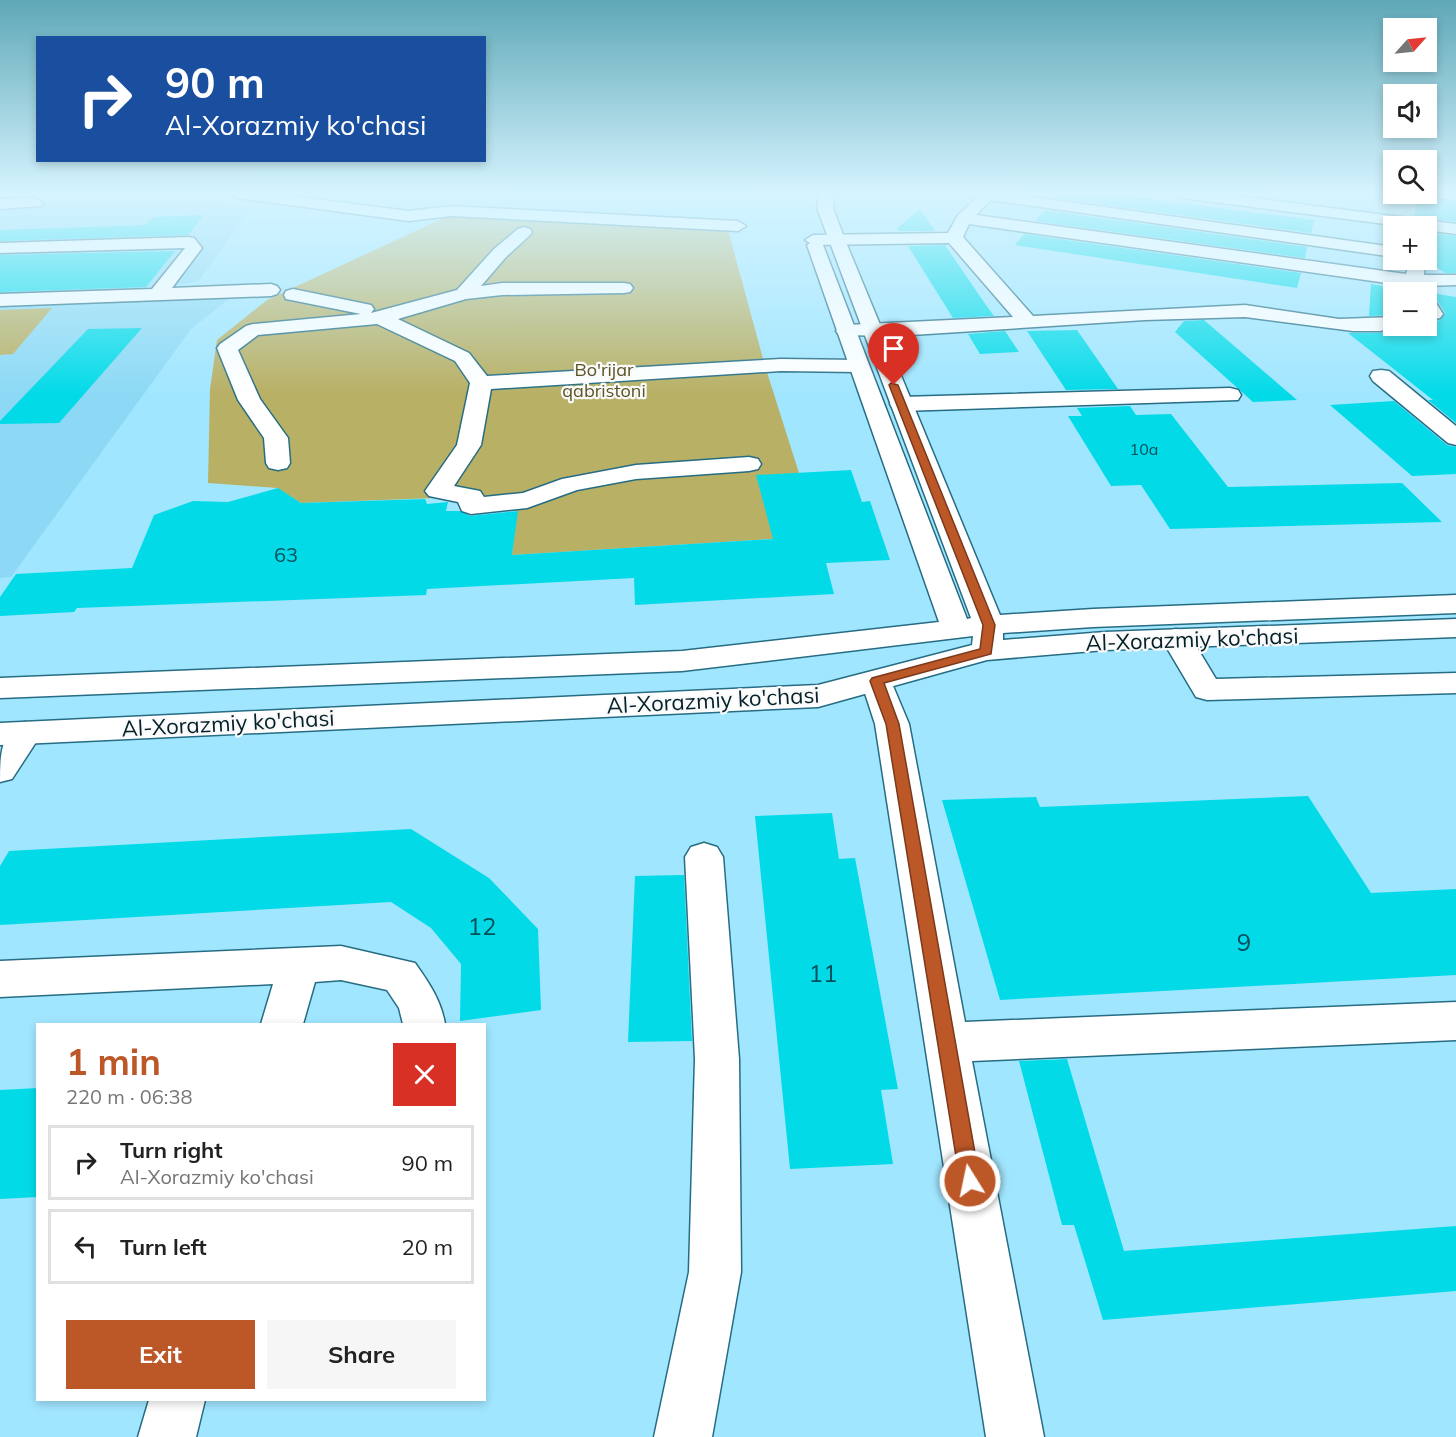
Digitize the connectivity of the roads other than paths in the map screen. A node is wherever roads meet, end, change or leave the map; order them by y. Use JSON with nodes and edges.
{"nodes":[{"id":1,"x":185,"y":260,"type":"edge"},
{"id":2,"x":494,"y":260,"type":"edge"},
{"id":3,"x":821,"y":260,"type":"edge"},
{"id":4,"x":845,"y":260,"type":"edge"},
{"id":5,"x":974,"y":260,"type":"edge"},
{"id":6,"x":1264,"y":260,"type":"edge"},
{"id":7,"x":1286,"y":260,"type":"edge"},
{"id":8,"x":1285,"y":263,"type":"junction"},
{"id":9,"x":1456,"y":280,"type":"edge"},
{"id":10,"x":1390,"y":282,"type":"edge"},
{"id":11,"x":1437,"y":283,"type":"edge"},
{"id":12,"x":624,"y":288,"type":"dead end"},
{"id":13,"x":271,"y":290,"type":"dead end"},
{"id":14,"x":158,"y":294,"type":"junction"},
{"id":15,"x":464,"y":294,"type":"junction"},
{"id":16,"x":293,"y":295,"type":"dead end"},
{"id":17,"x":0,"y":300,"type":"edge"},
{"id":18,"x":380,"y":318,"type":"junction"},
{"id":19,"x":1027,"y":321,"type":"junction"},
{"id":20,"x":1383,"y":325,"type":"edge"},
{"id":21,"x":872,"y":330,"type":"junction"},
{"id":22,"x":846,"y":331,"type":"junction"},
{"id":23,"x":859,"y":366,"type":"junction"},
{"id":24,"x":1381,"y":376,"type":"dead end"},
{"id":25,"x":481,"y":383,"type":"junction"},
{"id":26,"x":1230,"y":395,"type":"dead end"},
{"id":27,"x":901,"y":404,"type":"junction"},
{"id":28,"x":1456,"y":438,"type":"edge"},
{"id":29,"x":278,"y":463,"type":"dead end"},
{"id":30,"x":749,"y":464,"type":"dead end"},
{"id":31,"x":1456,"y":604,"type":"edge"},
{"id":32,"x":1456,"y":628,"type":"edge"},
{"id":33,"x":956,"y":629,"type":"junction"},
{"id":34,"x":988,"y":638,"type":"junction"},
{"id":35,"x":1176,"y":638,"type":"junction"},
{"id":36,"x":877,"y":681,"type":"junction"},
{"id":37,"x":1456,"y":683,"type":"edge"},
{"id":38,"x":0,"y":688,"type":"edge"},
{"id":39,"x":12,"y":733,"type":"edge"},
{"id":40,"x":0,"y":770,"type":"edge"},
{"id":41,"x":704,"y":857,"type":"dead end"},
{"id":42,"x":299,"y":965,"type":"junction"},
{"id":43,"x":0,"y":979,"type":"edge"},
{"id":44,"x":1456,"y":1021,"type":"edge"},
{"id":45,"x":282,"y":1023,"type":"edge"},
{"id":46,"x":424,"y":1023,"type":"edge"},
{"id":47,"x":946,"y":1042,"type":"junction"},
{"id":48,"x":177,"y":1401,"type":"edge"},
{"id":49,"x":167,"y":1437,"type":"edge"},
{"id":50,"x":683,"y":1437,"type":"edge"},
{"id":51,"x":1015,"y":1437,"type":"edge"}],
"edges":[{"from":1,"to":14,"type":"main road"},
{"from":2,"to":15,"type":"main road"},
{"from":3,"to":22,"type":"main road"},
{"from":4,"to":21,"type":"main road"},
{"from":5,"to":19,"type":"main road"},
{"from":6,"to":8,"type":"main road"},
{"from":7,"to":8,"type":"main road"},
{"from":8,"to":10,"type":"main road"},
{"from":9,"to":11,"type":"main road"},
{"from":12,"to":15,"type":"main road"},
{"from":13,"to":14,"type":"main road"},
{"from":14,"to":17,"type":"main road"},
{"from":15,"to":18,"type":"main road"},
{"from":16,"to":18,"type":"main road"},
{"from":18,"to":25,"type":"main road"},
{"from":18,"to":29,"type":"main road"},
{"from":19,"to":20,"type":"main road"},
{"from":19,"to":21,"type":"main road"},
{"from":21,"to":22,"type":"main road"},
{"from":21,"to":27,"type":"main road"},
{"from":22,"to":23,"type":"main road"},
{"from":23,"to":25,"type":"main road"},
{"from":23,"to":33,"type":"main road"},
{"from":24,"to":28,"type":"main road"},
{"from":25,"to":30,"type":"main road"},
{"from":26,"to":27,"type":"main road"},
{"from":27,"to":34,"type":"main road"},
{"from":31,"to":34,"type":"main road","name":"Al-Xorazmiy ko'chasi"},
{"from":32,"to":35,"type":"main road","name":"Al-Xorazmiy ko'chasi"},
{"from":33,"to":34,"type":"main road"},
{"from":33,"to":38,"type":"main road","name":"Al-Xorazmiy ko'chasi"},
{"from":34,"to":35,"type":"main road","name":"Al-Xorazmiy ko'chasi"},
{"from":34,"to":36,"type":"main road","name":"Al-Xorazmiy ko'chasi"},
{"from":35,"to":37,"type":"main road"},
{"from":36,"to":39,"type":"main road","name":"Al-Xorazmiy ko'chasi"},
{"from":36,"to":47,"type":"main road"},
{"from":39,"to":40,"type":"main road"},
{"from":41,"to":50,"type":"main road"},
{"from":42,"to":43,"type":"main road"},
{"from":42,"to":45,"type":"main road"},
{"from":42,"to":46,"type":"main road"},
{"from":44,"to":47,"type":"main road"},
{"from":47,"to":51,"type":"main road"},
{"from":48,"to":49,"type":"main road"}]}
